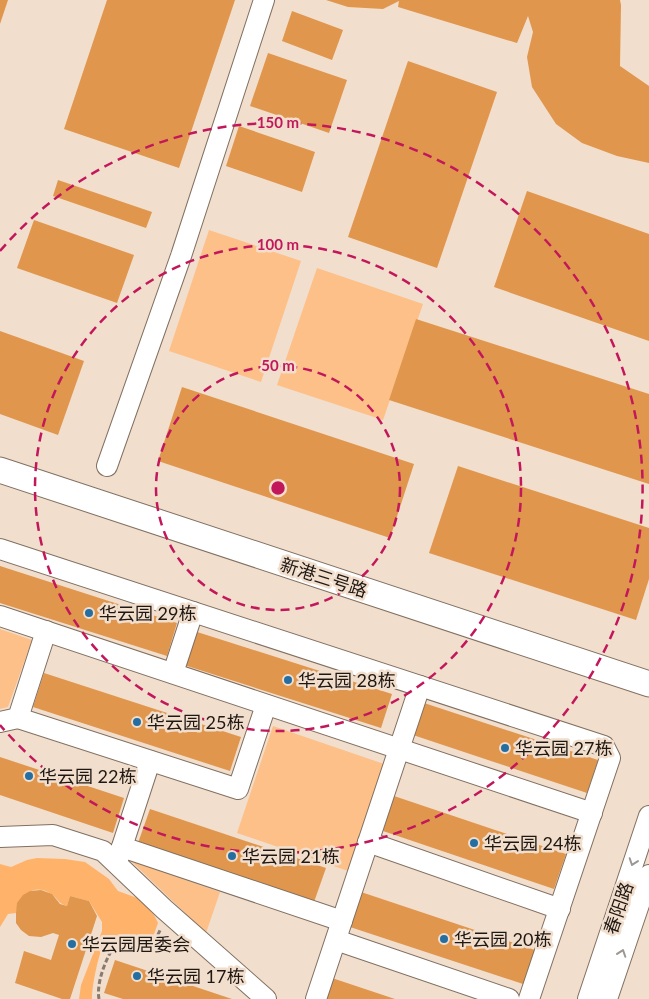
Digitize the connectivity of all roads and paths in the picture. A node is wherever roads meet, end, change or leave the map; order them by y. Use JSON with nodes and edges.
{"nodes":[{"id":1,"x":264,"y":0,"type":"edge"},
{"id":2,"x":107,"y":466,"type":"dead end"},
{"id":3,"x":0,"y":470,"type":"edge"},
{"id":4,"x":0,"y":486,"type":"edge"},
{"id":5,"x":0,"y":549,"type":"edge"},
{"id":6,"x":193,"y":612,"type":"junction"},
{"id":7,"x":0,"y":616,"type":"edge"},
{"id":8,"x":46,"y":631,"type":"junction"},
{"id":9,"x":173,"y":673,"type":"junction"},
{"id":10,"x":649,"y":684,"type":"edge"},
{"id":11,"x":420,"y":686,"type":"junction"},
{"id":12,"x":649,"y":699,"type":"edge"},
{"id":13,"x":266,"y":704,"type":"junction"},
{"id":14,"x":9,"y":720,"type":"edge"},
{"id":15,"x":399,"y":749,"type":"junction"},
{"id":16,"x":150,"y":761,"type":"junction"},
{"id":17,"x":592,"y":813,"type":"junction"},
{"id":18,"x":649,"y":816,"type":"edge"},
{"id":19,"x":0,"y":837,"type":"edge"},
{"id":20,"x":368,"y":842,"type":"junction"},
{"id":21,"x":119,"y":856,"type":"junction"},
{"id":22,"x":649,"y":875,"type":"edge"},
{"id":23,"x":560,"y":908,"type":"junction"},
{"id":24,"x":342,"y":921,"type":"junction"},
{"id":25,"x":161,"y":926,"type":"dead end"},
{"id":26,"x":336,"y":940,"type":"junction"},
{"id":27,"x":99,"y":999,"type":"edge"},
{"id":28,"x":266,"y":999,"type":"edge"},
{"id":29,"x":316,"y":999,"type":"edge"},
{"id":30,"x":510,"y":999,"type":"edge"},
{"id":31,"x":529,"y":999,"type":"edge"},
{"id":32,"x":588,"y":999,"type":"edge"},
{"id":33,"x":606,"y":999,"type":"edge"}],
"edges":[{"from":1,"to":2,"type":"street"},
{"from":3,"to":10,"type":"main road","name":"新港三号路"},
{"from":4,"to":12,"type":"main road","name":"新港三号路"},
{"from":5,"to":6,"type":"street"},
{"from":6,"to":9,"type":"street"},
{"from":6,"to":11,"type":"street"},
{"from":7,"to":8,"type":"street"},
{"from":8,"to":9,"type":"street"},
{"from":8,"to":14,"type":"street"},
{"from":9,"to":13,"type":"street"},
{"from":11,"to":15,"type":"street"},
{"from":11,"to":17,"type":"street"},
{"from":13,"to":15,"type":"street"},
{"from":13,"to":16,"type":"street"},
{"from":14,"to":16,"type":"street"},
{"from":15,"to":17,"type":"street"},
{"from":15,"to":20,"type":"street"},
{"from":16,"to":21,"type":"street"},
{"from":17,"to":23,"type":"street"},
{"from":18,"to":32,"type":"street","name":"春阳路","one_way":true},
{"from":19,"to":21,"type":"street"},
{"from":20,"to":23,"type":"street"},
{"from":20,"to":24,"type":"street"},
{"from":21,"to":24,"type":"street"},
{"from":21,"to":28,"type":"street"},
{"from":33,"to":22,"type":"street","name":"春阳路","one_way":true},
{"from":23,"to":31,"type":"street"},
{"from":24,"to":26,"type":"street"},
{"from":25,"to":27,"type":"path"},
{"from":26,"to":29,"type":"street"},
{"from":26,"to":30,"type":"street"}]}
